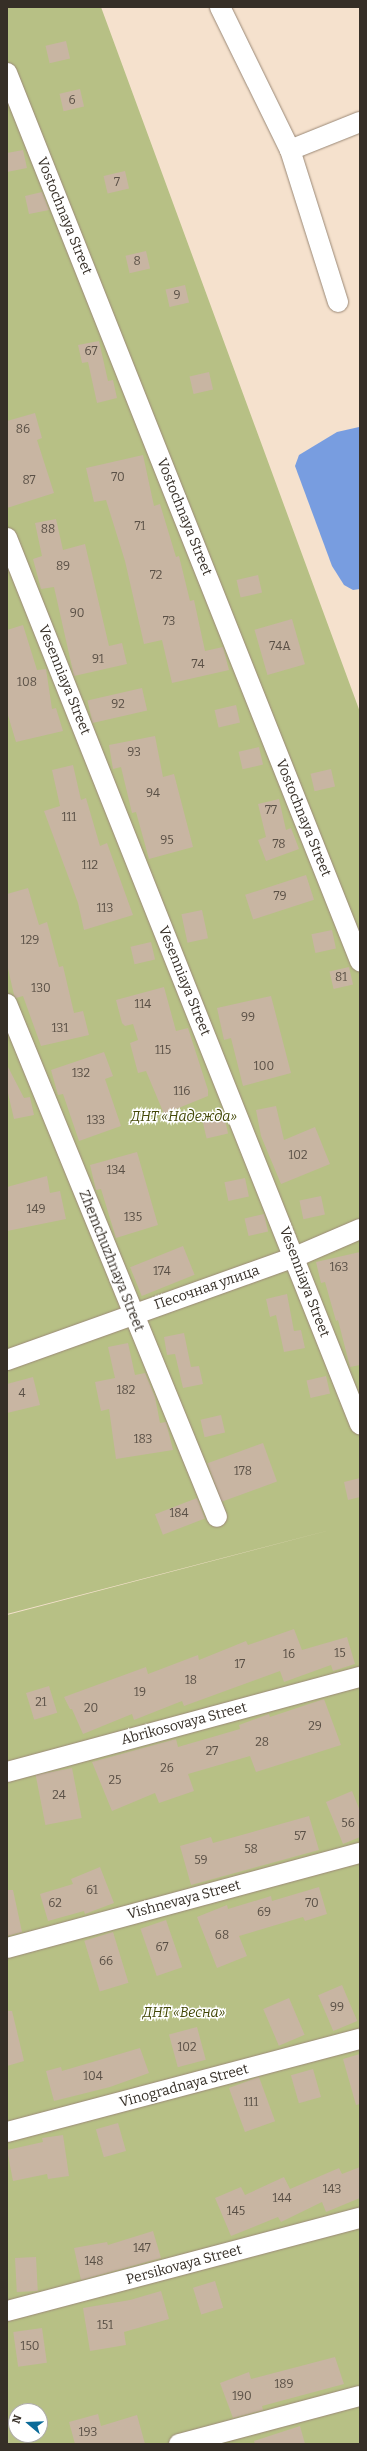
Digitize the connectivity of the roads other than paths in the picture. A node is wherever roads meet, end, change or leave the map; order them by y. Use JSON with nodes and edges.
{"nodes":[{"id":1,"x":220,"y":7,"type":"edge"},
{"id":2,"x":7,"y":73,"type":"edge"},
{"id":3,"x":360,"y":122,"type":"edge"},
{"id":4,"x":290,"y":150,"type":"junction"},
{"id":5,"x":338,"y":302,"type":"dead end"},
{"id":6,"x":7,"y":538,"type":"edge"},
{"id":7,"x":360,"y":961,"type":"edge"},
{"id":8,"x":7,"y":1004,"type":"edge"},
{"id":9,"x":360,"y":1229,"type":"edge"},
{"id":10,"x":295,"y":1257,"type":"junction"},
{"id":11,"x":132,"y":1314,"type":"junction"},
{"id":12,"x":7,"y":1360,"type":"edge"},
{"id":13,"x":360,"y":1424,"type":"edge"},
{"id":14,"x":217,"y":1517,"type":"dead end"},
{"id":15,"x":360,"y":1677,"type":"edge"},
{"id":16,"x":7,"y":1772,"type":"edge"},
{"id":17,"x":360,"y":1853,"type":"edge"},
{"id":18,"x":7,"y":1948,"type":"edge"},
{"id":19,"x":360,"y":2039,"type":"edge"},
{"id":20,"x":7,"y":2132,"type":"edge"},
{"id":21,"x":360,"y":2218,"type":"edge"},
{"id":22,"x":7,"y":2311,"type":"edge"},
{"id":23,"x":360,"y":2396,"type":"edge"},
{"id":24,"x":179,"y":2444,"type":"edge"}],
"edges":[{"from":1,"to":4,"type":"lane"},
{"from":2,"to":7,"type":"lane","name":"Vostochnaya Street"},
{"from":3,"to":4,"type":"lane"},
{"from":4,"to":5,"type":"lane"},
{"from":6,"to":10,"type":"lane","name":"Vesenniaya Street"},
{"from":8,"to":11,"type":"lane","name":"Zhemchuzhnaya Street"},
{"from":9,"to":10,"type":"lane","name":"Песочная улица"},
{"from":10,"to":11,"type":"lane","name":"Песочная улица"},
{"from":10,"to":13,"type":"lane","name":"Vesenniaya Street"},
{"from":11,"to":12,"type":"lane","name":"Песочная улица"},
{"from":11,"to":14,"type":"lane","name":"Zhemchuzhnaya Street"},
{"from":15,"to":16,"type":"lane","name":"Abrikosovaya Street"},
{"from":17,"to":18,"type":"lane","name":"Vishnevaya Street"},
{"from":19,"to":20,"type":"lane","name":"Vinogradnaya Street"},
{"from":21,"to":22,"type":"lane","name":"Persikovaya Street"},
{"from":23,"to":24,"type":"lane"}]}
